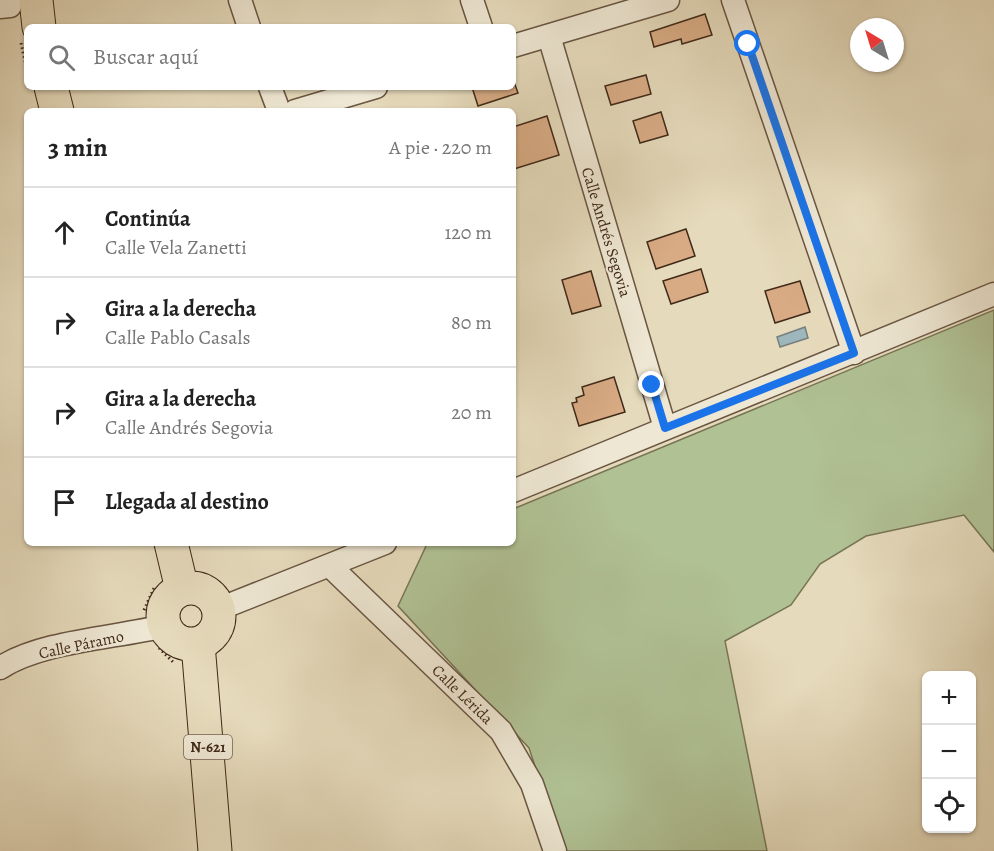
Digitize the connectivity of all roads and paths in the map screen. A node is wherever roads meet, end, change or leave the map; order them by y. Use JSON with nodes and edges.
{"nodes":[{"id":1,"x":240,"y":0,"type":"edge"},
{"id":2,"x":472,"y":0,"type":"edge"},
{"id":3,"x":668,"y":0,"type":"edge"},
{"id":4,"x":732,"y":0,"type":"edge"},
{"id":5,"x":14,"y":3,"type":"edge"},
{"id":6,"x":36,"y":24,"type":"edge"},
{"id":7,"x":248,"y":24,"type":"edge"},
{"id":8,"x":480,"y":24,"type":"edge"},
{"id":9,"x":549,"y":36,"type":"junction"},
{"id":10,"x":516,"y":45,"type":"edge"},
{"id":11,"x":52,"y":90,"type":"edge"},
{"id":12,"x":271,"y":90,"type":"edge"},
{"id":13,"x":366,"y":90,"type":"edge"},
{"id":14,"x":56,"y":108,"type":"edge"},
{"id":15,"x":278,"y":108,"type":"edge"},
{"id":16,"x":305,"y":108,"type":"edge"},
{"id":17,"x":994,"y":294,"type":"edge"},
{"id":18,"x":854,"y":353,"type":"junction"},
{"id":19,"x":665,"y":428,"type":"junction"},
{"id":20,"x":516,"y":490,"type":"edge"},
{"id":21,"x":171,"y":546,"type":"edge"},
{"id":22,"x":378,"y":546,"type":"edge"},
{"id":23,"x":330,"y":566,"type":"junction"},
{"id":24,"x":171,"y":582,"type":"junction"},
{"id":25,"x":219,"y":609,"type":"junction"},
{"id":26,"x":149,"y":630,"type":"junction"},
{"id":27,"x":187,"y":655,"type":"junction"},
{"id":28,"x":0,"y":668,"type":"edge"},
{"id":29,"x":215,"y":851,"type":"edge"},
{"id":30,"x":555,"y":851,"type":"edge"}],
"edges":[{"from":1,"to":7,"type":"street"},
{"from":2,"to":8,"type":"street"},
{"from":3,"to":9,"type":"street"},
{"from":4,"to":18,"type":"street"},
{"from":5,"to":6,"type":"highway"},
{"from":9,"to":10,"type":"street"},
{"from":9,"to":19,"type":"street","name":"Calle Andrés Segovia"},
{"from":11,"to":14,"type":"highway"},
{"from":12,"to":15,"type":"street"},
{"from":13,"to":16,"type":"street"},
{"from":17,"to":18,"type":"street"},
{"from":18,"to":19,"type":"street"},
{"from":19,"to":20,"type":"street"},
{"from":21,"to":24,"type":"highway"},
{"from":22,"to":23,"type":"street"},
{"from":23,"to":25,"type":"street"},
{"from":23,"to":30,"type":"street","name":"Calle Lérida"},
{"from":24,"to":25,"type":"highway"},
{"from":24,"to":26,"type":"path"},
{"from":24,"to":26,"type":"highway"},
{"from":25,"to":27,"type":"highway"},
{"from":26,"to":27,"type":"highway"},
{"from":26,"to":27,"type":"path"},
{"from":26,"to":28,"type":"street","name":"Calle Páramo"},
{"from":27,"to":29,"type":"highway","number":"N-621"}]}
